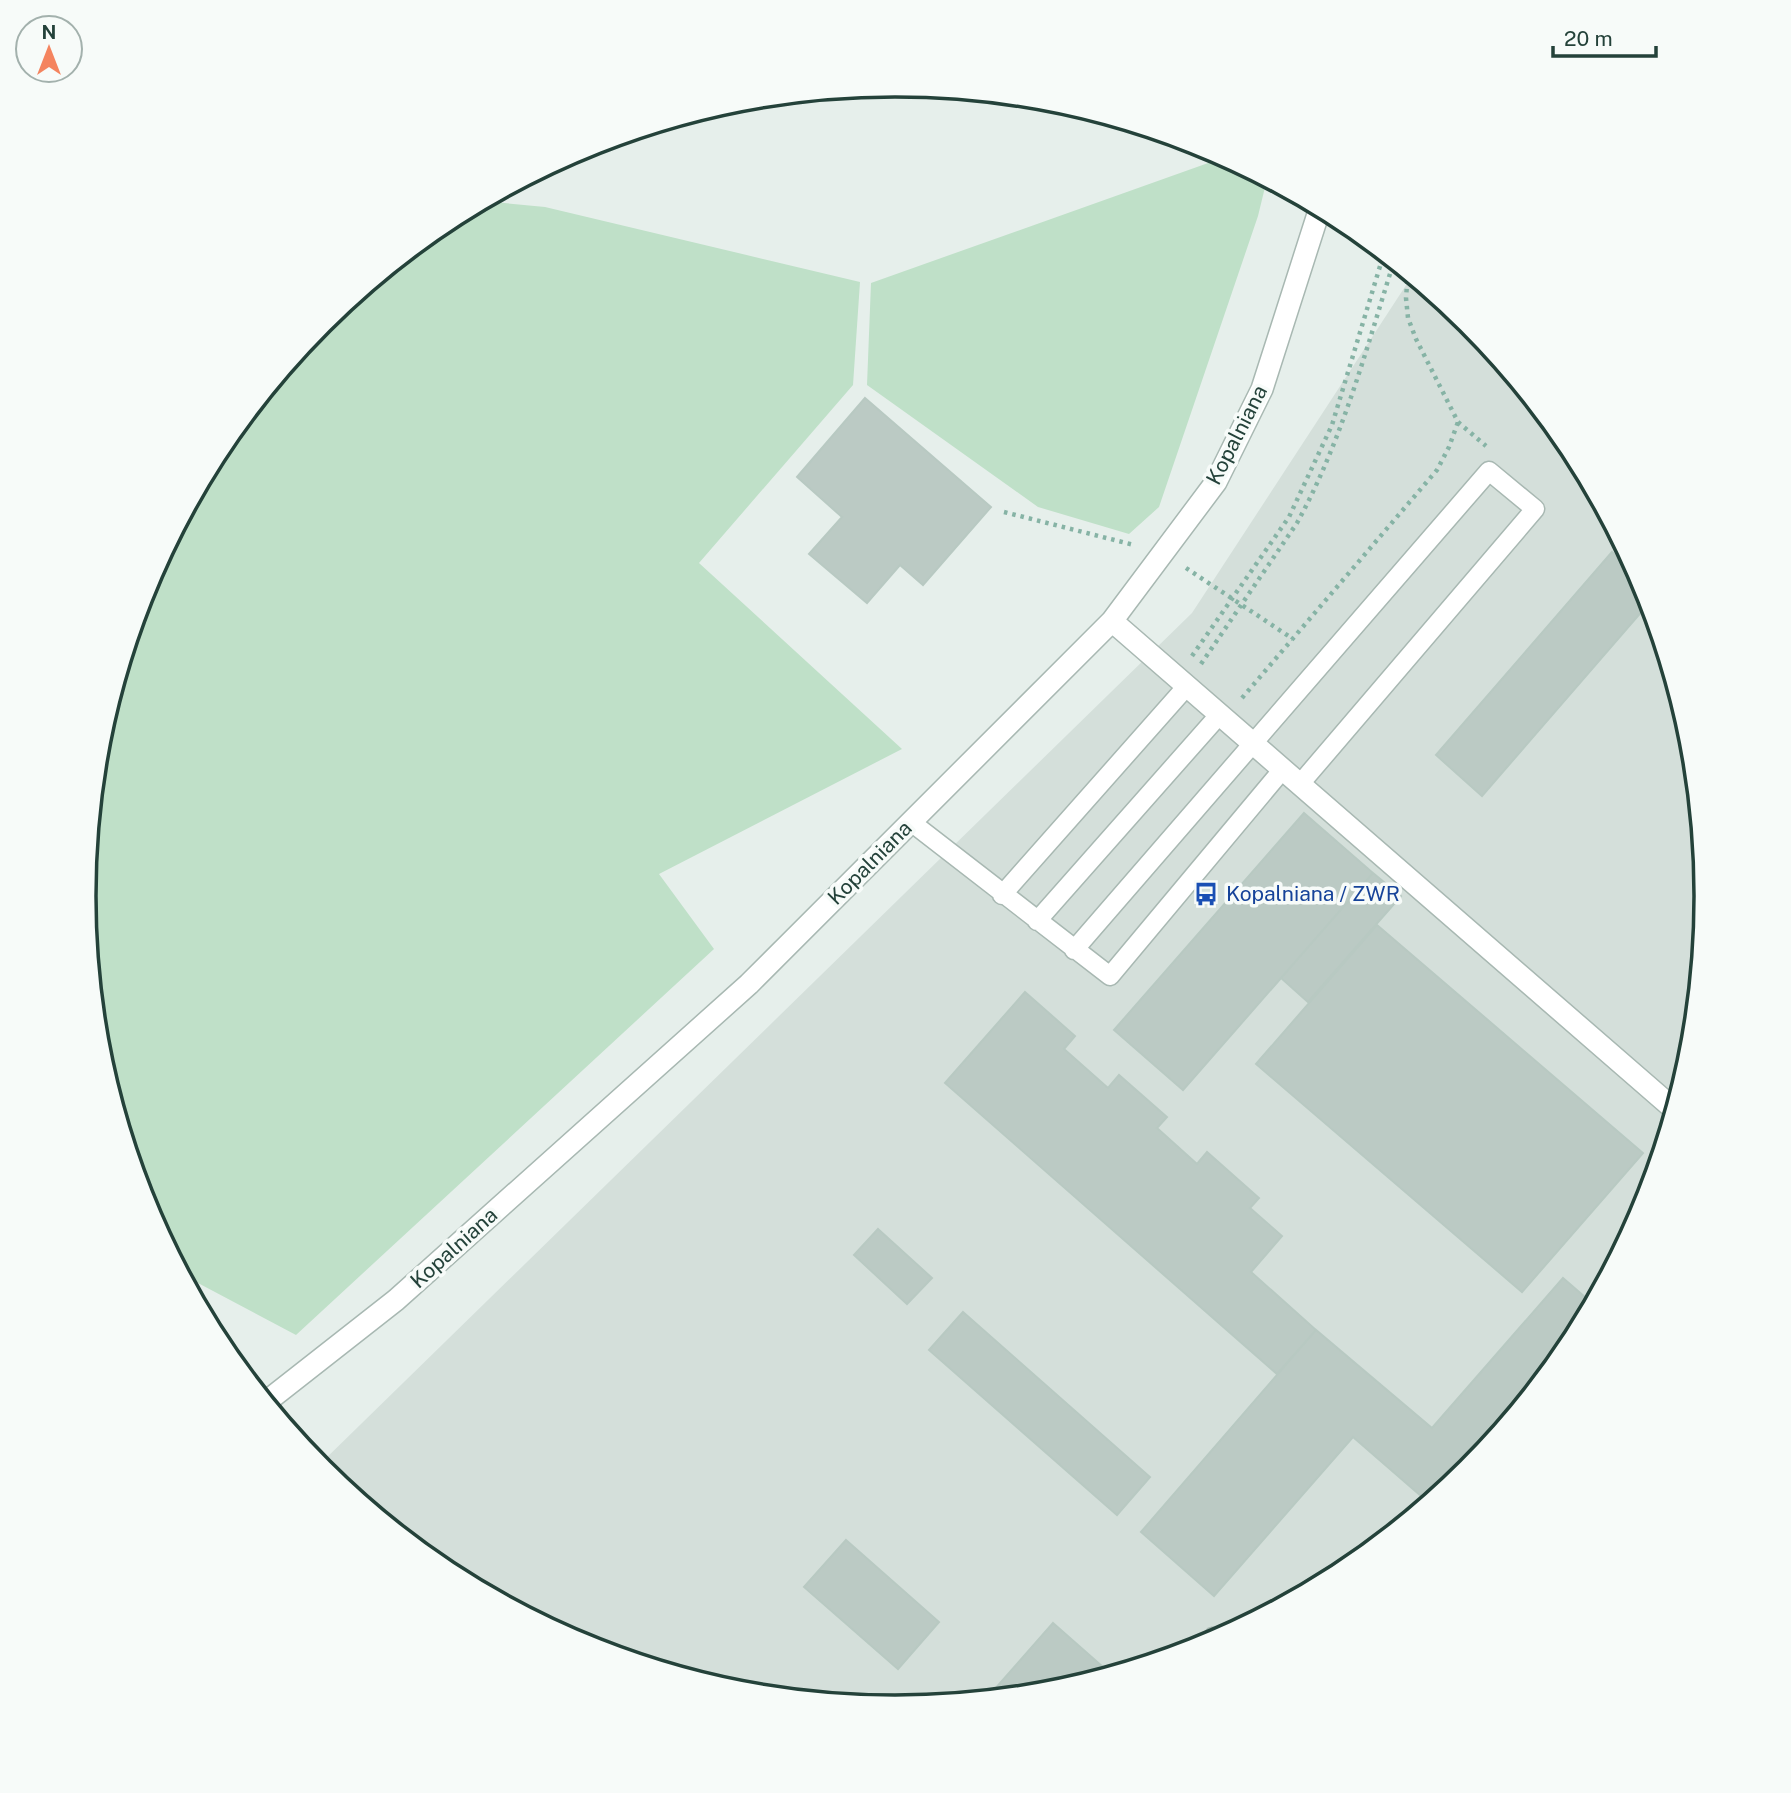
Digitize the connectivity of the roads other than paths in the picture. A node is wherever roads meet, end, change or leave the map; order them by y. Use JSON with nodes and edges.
{"nodes":[{"id":1,"x":1317,"y":218,"type":"edge"},
{"id":2,"x":1112,"y":621,"type":"junction"},
{"id":3,"x":1182,"y":681,"type":"junction"},
{"id":4,"x":1228,"y":709,"type":"junction"},
{"id":5,"x":1253,"y":743,"type":"junction"},
{"id":6,"x":1283,"y":769,"type":"junction"},
{"id":7,"x":1300,"y":784,"type":"junction"},
{"id":8,"x":911,"y":822,"type":"junction"},
{"id":9,"x":1002,"y":895,"type":"junction"},
{"id":10,"x":1037,"y":920,"type":"junction"},
{"id":11,"x":1074,"y":950,"type":"junction"},
{"id":12,"x":1668,"y":1104,"type":"edge"},
{"id":13,"x":273,"y":1397,"type":"edge"}],
"edges":[{"from":1,"to":2,"type":"street","name":"Kopalniana"},
{"from":2,"to":3,"type":"street"},
{"from":2,"to":8,"type":"street","name":"Kopalniana"},
{"from":3,"to":4,"type":"street"},
{"from":3,"to":9,"type":"lane"},
{"from":4,"to":5,"type":"street"},
{"from":4,"to":10,"type":"lane"},
{"from":5,"to":6,"type":"street"},
{"from":5,"to":7,"type":"lane"},
{"from":5,"to":11,"type":"lane"},
{"from":6,"to":7,"type":"street"},
{"from":6,"to":11,"type":"lane"},
{"from":7,"to":12,"type":"street"},
{"from":8,"to":9,"type":"lane"},
{"from":8,"to":13,"type":"street","name":"Kopalniana"},
{"from":9,"to":10,"type":"lane"},
{"from":10,"to":11,"type":"lane"}]}
